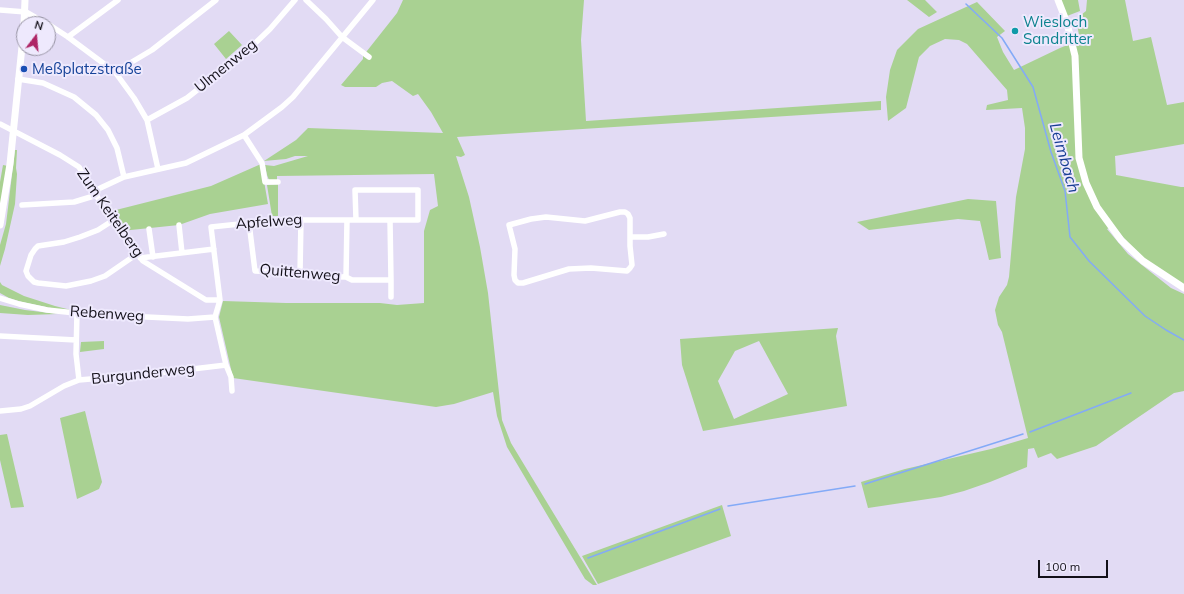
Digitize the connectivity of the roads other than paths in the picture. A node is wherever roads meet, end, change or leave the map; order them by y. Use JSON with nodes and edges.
{"nodes":[{"id":1,"x":26,"y":0,"type":"edge"},
{"id":2,"x":118,"y":0,"type":"edge"},
{"id":3,"x":216,"y":0,"type":"edge"},
{"id":4,"x":295,"y":0,"type":"edge"},
{"id":5,"x":306,"y":0,"type":"edge"},
{"id":6,"x":372,"y":0,"type":"edge"},
{"id":7,"x":1058,"y":0,"type":"edge"},
{"id":8,"x":0,"y":10,"type":"edge"},
{"id":9,"x":26,"y":12,"type":"junction"},
{"id":10,"x":25,"y":16,"type":"edge"},
{"id":11,"x":33,"y":16,"type":"edge"},
{"id":12,"x":56,"y":29,"type":"edge"},
{"id":13,"x":68,"y":37,"type":"junction"},
{"id":14,"x":342,"y":37,"type":"junction"},
{"id":15,"x":21,"y":56,"type":"edge"},
{"id":16,"x":369,"y":57,"type":"dead end"},
{"id":17,"x":115,"y":72,"type":"junction"},
{"id":18,"x":18,"y":79,"type":"junction"},
{"id":19,"x":148,"y":120,"type":"junction"},
{"id":20,"x":0,"y":124,"type":"edge"},
{"id":21,"x":13,"y":130,"type":"junction"},
{"id":22,"x":244,"y":135,"type":"junction"},
{"id":23,"x":158,"y":169,"type":"junction"},
{"id":24,"x":124,"y":177,"type":"junction"},
{"id":25,"x":278,"y":182,"type":"dead end"},
{"id":26,"x":96,"y":193,"type":"junction"},
{"id":27,"x":22,"y":205,"type":"dead end"},
{"id":28,"x":301,"y":219,"type":"junction"},
{"id":29,"x":347,"y":220,"type":"junction"},
{"id":30,"x":356,"y":220,"type":"junction"},
{"id":31,"x":390,"y":220,"type":"junction"},
{"id":32,"x":112,"y":221,"type":"junction"},
{"id":33,"x":249,"y":224,"type":"junction"},
{"id":34,"x":0,"y":225,"type":"edge"},
{"id":35,"x":179,"y":225,"type":"dead end"},
{"id":36,"x":150,"y":229,"type":"dead end"},
{"id":37,"x":664,"y":234,"type":"dead end"},
{"id":38,"x":630,"y":237,"type":"junction"},
{"id":39,"x":214,"y":249,"type":"junction"},
{"id":40,"x":182,"y":253,"type":"junction"},
{"id":41,"x":139,"y":256,"type":"junction"},
{"id":42,"x":153,"y":257,"type":"junction"},
{"id":43,"x":300,"y":273,"type":"junction"},
{"id":44,"x":346,"y":277,"type":"junction"},
{"id":45,"x":391,"y":280,"type":"junction"},
{"id":46,"x":1184,"y":288,"type":"edge"},
{"id":47,"x":391,"y":297,"type":"dead end"},
{"id":48,"x":0,"y":298,"type":"edge"},
{"id":49,"x":220,"y":300,"type":"junction"},
{"id":50,"x":77,"y":312,"type":"junction"},
{"id":51,"x":214,"y":317,"type":"junction"},
{"id":52,"x":0,"y":336,"type":"edge"},
{"id":53,"x":76,"y":340,"type":"junction"},
{"id":54,"x":226,"y":365,"type":"junction"},
{"id":55,"x":79,"y":380,"type":"junction"},
{"id":56,"x":232,"y":391,"type":"dead end"},
{"id":57,"x":0,"y":411,"type":"edge"}],
"edges":[{"from":1,"to":9,"type":"main road"},
{"from":2,"to":13,"type":"street"},
{"from":3,"to":17,"type":"street"},
{"from":4,"to":19,"type":"street","name":"Ulmenweg"},
{"from":5,"to":14,"type":"street"},
{"from":6,"to":14,"type":"street"},
{"from":7,"to":46,"type":"main road"},
{"from":8,"to":9,"type":"street"},
{"from":9,"to":10,"type":"main road"},
{"from":9,"to":11,"type":"street"},
{"from":12,"to":13,"type":"street"},
{"from":13,"to":17,"type":"street"},
{"from":14,"to":16,"type":"street"},
{"from":14,"to":22,"type":"street"},
{"from":15,"to":18,"type":"main road"},
{"from":17,"to":19,"type":"street"},
{"from":18,"to":21,"type":"main road"},
{"from":18,"to":24,"type":"street"},
{"from":19,"to":23,"type":"street"},
{"from":20,"to":21,"type":"street","name":"Zum Keitelberg"},
{"from":21,"to":26,"type":"street","name":"Zum Keitelberg"},
{"from":21,"to":34,"type":"main road"},
{"from":22,"to":23,"type":"street"},
{"from":22,"to":25,"type":"street"},
{"from":23,"to":24,"type":"street"},
{"from":24,"to":26,"type":"street"},
{"from":26,"to":27,"type":"street"},
{"from":26,"to":32,"type":"street","name":"Zum Keitelberg"},
{"from":28,"to":29,"type":"street","name":"Apfelweg"},
{"from":28,"to":33,"type":"street","name":"Apfelweg"},
{"from":28,"to":43,"type":"street"},
{"from":29,"to":30,"type":"street","name":"Apfelweg"},
{"from":29,"to":44,"type":"street"},
{"from":30,"to":31,"type":"street","name":"Apfelweg"},
{"from":30,"to":31,"type":"street","name":"Apfelweg"},
{"from":31,"to":45,"type":"street"},
{"from":32,"to":41,"type":"street","name":"Zum Keitelberg"},
{"from":32,"to":41,"type":"street"},
{"from":33,"to":39,"type":"street","name":"Apfelweg"},
{"from":33,"to":43,"type":"street","name":"Quittenweg"},
{"from":35,"to":40,"type":"street"},
{"from":36,"to":42,"type":"street"},
{"from":37,"to":38,"type":"street"},
{"from":38,"to":38,"type":"street"},
{"from":39,"to":40,"type":"street"},
{"from":39,"to":49,"type":"street","name":"Apfelweg"},
{"from":40,"to":42,"type":"street"},
{"from":41,"to":42,"type":"street"},
{"from":41,"to":49,"type":"street","name":"Zum Keitelberg"},
{"from":43,"to":44,"type":"street","name":"Quittenweg"},
{"from":44,"to":45,"type":"street","name":"Quittenweg"},
{"from":45,"to":47,"type":"street"},
{"from":48,"to":50,"type":"street","name":"Rebenweg"},
{"from":49,"to":51,"type":"street","name":"Apfelweg"},
{"from":50,"to":51,"type":"street","name":"Rebenweg"},
{"from":50,"to":53,"type":"street","name":"Burgunderweg"},
{"from":51,"to":54,"type":"street"},
{"from":52,"to":53,"type":"street"},
{"from":53,"to":55,"type":"street","name":"Burgunderweg"},
{"from":54,"to":55,"type":"street","name":"Burgunderweg"},
{"from":54,"to":56,"type":"street"},
{"from":55,"to":57,"type":"street"}]}
